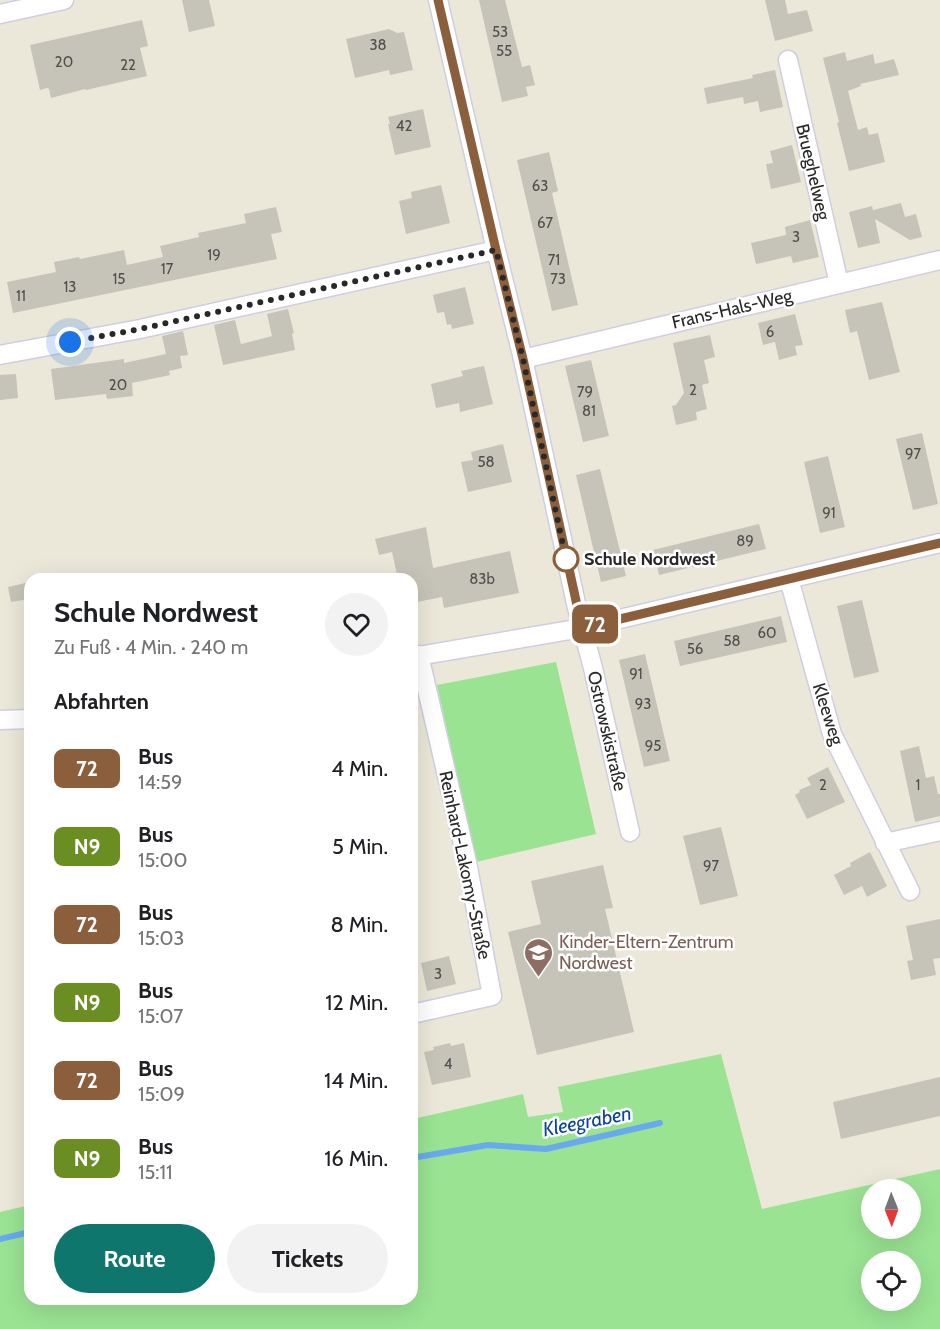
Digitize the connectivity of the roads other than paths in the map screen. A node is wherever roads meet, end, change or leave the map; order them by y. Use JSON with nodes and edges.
{"nodes":[{"id":1,"x":64,"y":0,"type":"edge"},
{"id":2,"x":438,"y":0,"type":"edge"},
{"id":3,"x":0,"y":14,"type":"edge"},
{"id":4,"x":788,"y":60,"type":"dead end"},
{"id":5,"x":496,"y":250,"type":"junction"},
{"id":6,"x":940,"y":260,"type":"edge"},
{"id":7,"x":839,"y":284,"type":"junction"},
{"id":8,"x":0,"y":355,"type":"edge"},
{"id":9,"x":523,"y":359,"type":"junction"},
{"id":10,"x":940,"y":543,"type":"edge"},
{"id":11,"x":789,"y":579,"type":"junction"},
{"id":12,"x":582,"y":628,"type":"junction"},
{"id":13,"x":418,"y":656,"type":"edge"},
{"id":14,"x":418,"y":664,"type":"edge"},
{"id":15,"x":24,"y":719,"type":"edge"},
{"id":16,"x":0,"y":720,"type":"edge"},
{"id":17,"x":940,"y":831,"type":"edge"},
{"id":18,"x":630,"y":832,"type":"dead end"},
{"id":19,"x":885,"y":843,"type":"junction"},
{"id":20,"x":910,"y":891,"type":"dead end"},
{"id":21,"x":418,"y":1013,"type":"edge"}],
"edges":[{"from":1,"to":3,"type":"street"},
{"from":2,"to":5,"type":"street","name":"Ostrowskistraße"},
{"from":4,"to":7,"type":"street","name":"Brueghelweg"},
{"from":5,"to":8,"type":"street"},
{"from":5,"to":9,"type":"street","name":"Ostrowskistraße"},
{"from":6,"to":7,"type":"street","name":"Frans-Hals-Weg"},
{"from":7,"to":9,"type":"street","name":"Frans-Hals-Weg"},
{"from":9,"to":12,"type":"street","name":"Ostrowskistraße"},
{"from":10,"to":11,"type":"street"},
{"from":11,"to":12,"type":"street"},
{"from":11,"to":19,"type":"street","name":"Kleeweg"},
{"from":12,"to":13,"type":"street"},
{"from":12,"to":18,"type":"street","name":"Ostrowskistraße"},
{"from":14,"to":21,"type":"street","name":"Reinhard-Lakomy-Straße"},
{"from":15,"to":16,"type":"street"},
{"from":17,"to":19,"type":"street"},
{"from":19,"to":20,"type":"street","name":"Kleeweg"}]}
